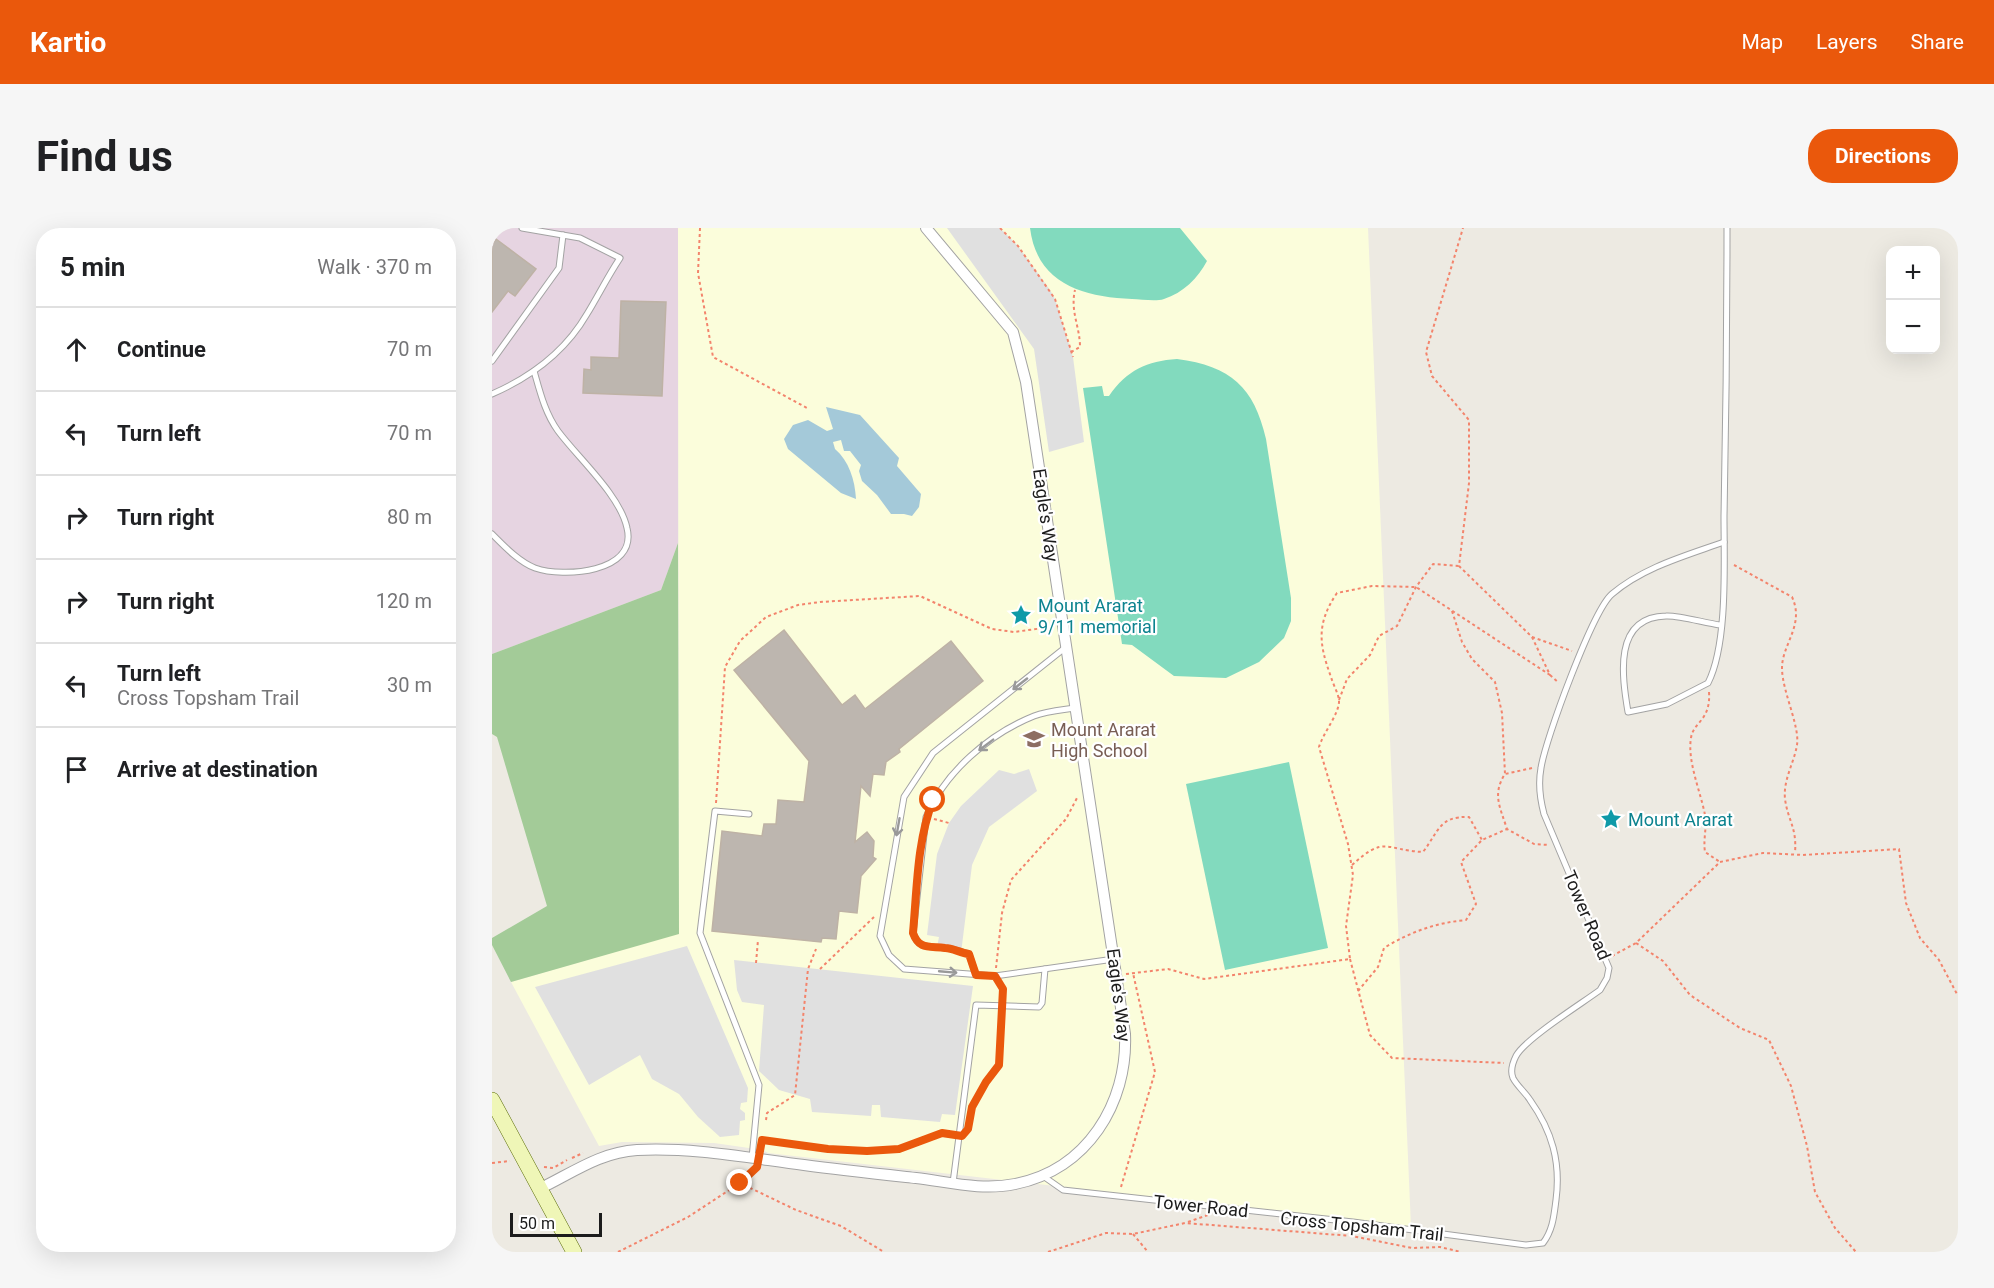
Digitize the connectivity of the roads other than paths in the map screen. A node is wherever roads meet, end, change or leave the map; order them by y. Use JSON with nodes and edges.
{"nodes":[{"id":1,"x":522,"y":228,"type":"edge"},
{"id":2,"x":926,"y":228,"type":"edge"},
{"id":3,"x":1728,"y":228,"type":"edge"},
{"id":4,"x":564,"y":235,"type":"junction"},
{"id":5,"x":492,"y":361,"type":"edge"},
{"id":6,"x":534,"y":371,"type":"junction"},
{"id":7,"x":492,"y":394,"type":"edge"},
{"id":8,"x":492,"y":534,"type":"edge"},
{"id":9,"x":1724,"y":542,"type":"junction"},
{"id":10,"x":1720,"y":625,"type":"junction"},
{"id":11,"x":1066,"y":647,"type":"junction"},
{"id":12,"x":1077,"y":708,"type":"junction"},
{"id":13,"x":749,"y":814,"type":"dead end"},
{"id":14,"x":1115,"y":959,"type":"junction"},
{"id":15,"x":1045,"y":969,"type":"junction"},
{"id":16,"x":976,"y":975,"type":"junction"},
{"id":17,"x":492,"y":1100,"type":"edge"},
{"id":18,"x":755,"y":1155,"type":"junction"},
{"id":19,"x":1042,"y":1176,"type":"junction"},
{"id":20,"x":953,"y":1183,"type":"junction"},
{"id":21,"x":541,"y":1188,"type":"junction"},
{"id":22,"x":574,"y":1252,"type":"edge"}],
"edges":[{"from":1,"to":4,"type":"lane"},
{"from":2,"to":11,"type":"street","name":"Eagle's Way"},
{"from":3,"to":9,"type":"lane"},
{"from":4,"to":5,"type":"lane"},
{"from":4,"to":6,"type":"lane"},
{"from":6,"to":7,"type":"lane"},
{"from":6,"to":8,"type":"lane"},
{"from":9,"to":10,"type":"lane"},
{"from":9,"to":19,"type":"lane","name":"Tower Road"},
{"from":10,"to":10,"type":"lane"},
{"from":11,"to":12,"type":"street","name":"Eagle's Way"},
{"from":11,"to":16,"type":"lane","one_way":true},
{"from":12,"to":14,"type":"street","name":"Eagle's Way"},
{"from":12,"to":16,"type":"lane","one_way":true},
{"from":13,"to":18,"type":"lane"},
{"from":14,"to":15,"type":"lane"},
{"from":14,"to":19,"type":"street","name":"Eagle's Way"},
{"from":15,"to":16,"type":"lane"},
{"from":15,"to":20,"type":"lane"},
{"from":17,"to":21,"type":"main road"},
{"from":18,"to":20,"type":"street","name":"Eagle's Way"},
{"from":18,"to":21,"type":"street","name":"Eagle's Way"},
{"from":19,"to":20,"type":"street","name":"Eagle's Way"},
{"from":21,"to":22,"type":"main road"}]}
